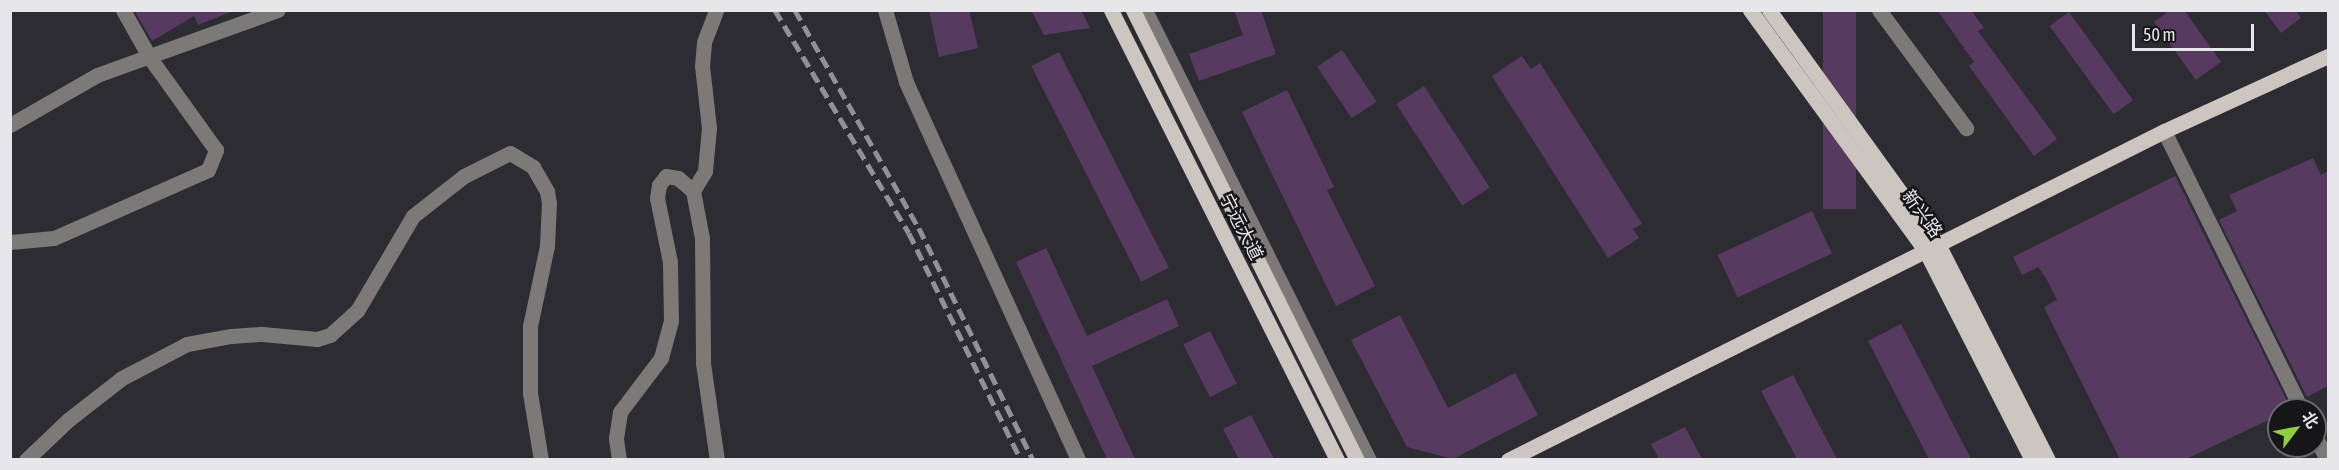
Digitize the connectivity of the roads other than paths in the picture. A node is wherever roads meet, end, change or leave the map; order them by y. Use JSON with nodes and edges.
{"nodes":[{"id":1,"x":123,"y":10,"type":"edge"},
{"id":2,"x":278,"y":10,"type":"edge"},
{"id":3,"x":716,"y":10,"type":"edge"},
{"id":4,"x":885,"y":10,"type":"edge"},
{"id":5,"x":1111,"y":10,"type":"edge"},
{"id":6,"x":1133,"y":10,"type":"edge"},
{"id":7,"x":1145,"y":10,"type":"edge"},
{"id":8,"x":1750,"y":10,"type":"edge"},
{"id":9,"x":1769,"y":10,"type":"edge"},
{"id":10,"x":1879,"y":10,"type":"edge"},
{"id":11,"x":2328,"y":56,"type":"edge"},
{"id":12,"x":150,"y":58,"type":"junction"},
{"id":13,"x":10,"y":125,"type":"edge"},
{"id":14,"x":1966,"y":128,"type":"dead end"},
{"id":15,"x":2164,"y":131,"type":"junction"},
{"id":16,"x":693,"y":191,"type":"junction"},
{"id":17,"x":10,"y":242,"type":"edge"},
{"id":18,"x":1932,"y":247,"type":"junction"},
{"id":19,"x":2296,"y":398,"type":"edge"},
{"id":20,"x":26,"y":459,"type":"edge"},
{"id":21,"x":541,"y":459,"type":"edge"},
{"id":22,"x":619,"y":459,"type":"edge"},
{"id":23,"x":717,"y":459,"type":"edge"},
{"id":24,"x":1078,"y":459,"type":"edge"},
{"id":25,"x":1337,"y":459,"type":"edge"},
{"id":26,"x":1356,"y":459,"type":"edge"},
{"id":27,"x":1369,"y":459,"type":"edge"},
{"id":28,"x":1509,"y":459,"type":"edge"},
{"id":29,"x":2032,"y":459,"type":"edge"},
{"id":30,"x":2048,"y":459,"type":"edge"}],
"edges":[{"from":1,"to":12,"type":"street"},
{"from":2,"to":12,"type":"street"},
{"from":3,"to":16,"type":"street"},
{"from":4,"to":24,"type":"street"},
{"from":5,"to":25,"type":"main road","name":"宁远大道"},
{"from":6,"to":26,"type":"main road","name":"宁远大道"},
{"from":7,"to":27,"type":"street","name":"宁远大道"},
{"from":8,"to":18,"type":"main road","name":"新兴路"},
{"from":9,"to":18,"type":"main road","name":"新兴路"},
{"from":10,"to":14,"type":"street"},
{"from":11,"to":15,"type":"main road"},
{"from":12,"to":13,"type":"street"},
{"from":12,"to":17,"type":"street"},
{"from":15,"to":18,"type":"main road"},
{"from":15,"to":19,"type":"street"},
{"from":16,"to":22,"type":"street"},
{"from":16,"to":23,"type":"street"},
{"from":18,"to":28,"type":"main road"},
{"from":18,"to":29,"type":"main road","name":"新兴路"},
{"from":18,"to":30,"type":"main road","name":"新兴路"},
{"from":20,"to":21,"type":"street"}]}
